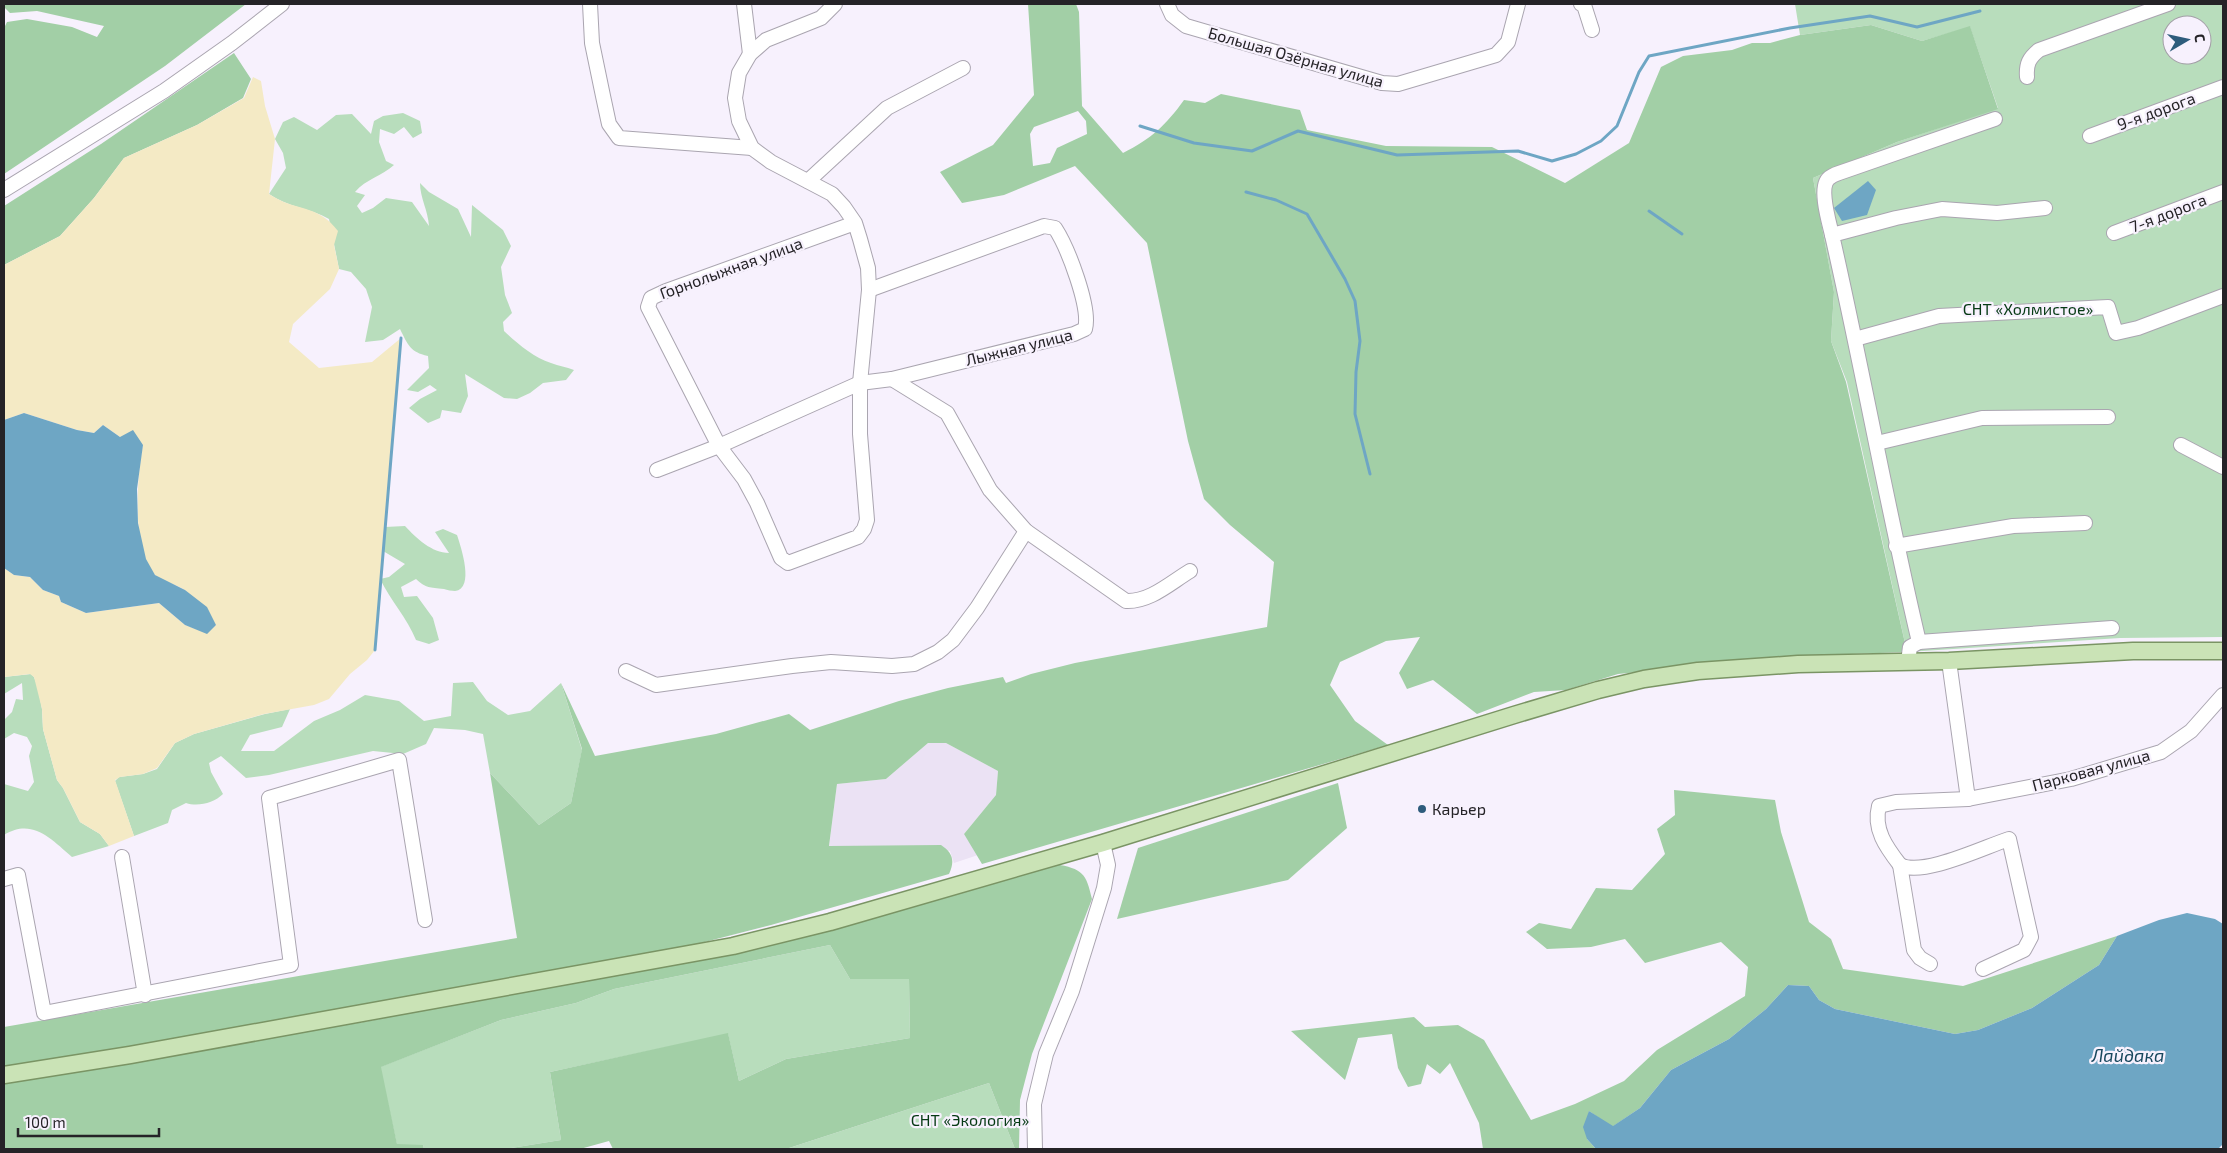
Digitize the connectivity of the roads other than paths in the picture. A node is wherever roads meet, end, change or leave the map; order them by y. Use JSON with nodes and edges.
{"nodes":[{"id":1,"x":282,"y":4,"type":"edge"},
{"id":2,"x":590,"y":4,"type":"edge"},
{"id":3,"x":744,"y":4,"type":"edge"},
{"id":4,"x":835,"y":4,"type":"edge"},
{"id":5,"x":1167,"y":4,"type":"edge"},
{"id":6,"x":1518,"y":4,"type":"edge"},
{"id":7,"x":1581,"y":4,"type":"edge"},
{"id":8,"x":2168,"y":4,"type":"edge"},
{"id":9,"x":1592,"y":30,"type":"dead end"},
{"id":10,"x":750,"y":54,"type":"junction"},
{"id":11,"x":963,"y":68,"type":"dead end"},
{"id":12,"x":2027,"y":77,"type":"dead end"},
{"id":13,"x":2223,"y":87,"type":"edge"},
{"id":14,"x":1995,"y":119,"type":"dead end"},
{"id":15,"x":2090,"y":136,"type":"dead end"},
{"id":16,"x":752,"y":148,"type":"junction"},
{"id":17,"x":808,"y":181,"type":"junction"},
{"id":18,"x":4,"y":190,"type":"edge"},
{"id":19,"x":2223,"y":192,"type":"edge"},
{"id":20,"x":2045,"y":208,"type":"dead end"},
{"id":21,"x":855,"y":223,"type":"junction"},
{"id":22,"x":2114,"y":233,"type":"dead end"},
{"id":23,"x":1832,"y":235,"type":"junction"},
{"id":24,"x":868,"y":290,"type":"junction"},
{"id":25,"x":2223,"y":296,"type":"edge"},
{"id":26,"x":1856,"y":339,"type":"junction"},
{"id":27,"x":892,"y":379,"type":"junction"},
{"id":28,"x":860,"y":384,"type":"junction"},
{"id":29,"x":2108,"y":417,"type":"dead end"},
{"id":30,"x":1877,"y":443,"type":"junction"},
{"id":31,"x":2181,"y":445,"type":"dead end"},
{"id":32,"x":719,"y":446,"type":"junction"},
{"id":33,"x":2223,"y":466,"type":"edge"},
{"id":34,"x":657,"y":470,"type":"dead end"},
{"id":35,"x":2085,"y":523,"type":"dead end"},
{"id":36,"x":1026,"y":531,"type":"junction"},
{"id":37,"x":1896,"y":546,"type":"junction"},
{"id":38,"x":1190,"y":571,"type":"dead end"},
{"id":39,"x":2112,"y":628,"type":"dead end"},
{"id":40,"x":1919,"y":642,"type":"junction"},
{"id":41,"x":2223,"y":651,"type":"edge"},
{"id":42,"x":1949,"y":661,"type":"junction"},
{"id":43,"x":1908,"y":662,"type":"junction"},
{"id":44,"x":626,"y":671,"type":"dead end"},
{"id":45,"x":2223,"y":695,"type":"edge"},
{"id":46,"x":1968,"y":799,"type":"junction"},
{"id":47,"x":1103,"y":843,"type":"junction"},
{"id":48,"x":122,"y":858,"type":"dead end"},
{"id":49,"x":1900,"y":865,"type":"junction"},
{"id":50,"x":4,"y":879,"type":"edge"},
{"id":51,"x":425,"y":920,"type":"dead end"},
{"id":52,"x":1930,"y":964,"type":"dead end"},
{"id":53,"x":1983,"y":969,"type":"dead end"},
{"id":54,"x":146,"y":995,"type":"junction"},
{"id":55,"x":4,"y":1075,"type":"edge"},
{"id":56,"x":1035,"y":1149,"type":"edge"}],
"edges":[{"from":1,"to":18,"type":"street"},
{"from":2,"to":16,"type":"street"},
{"from":3,"to":10,"type":"street"},
{"from":4,"to":10,"type":"street"},
{"from":5,"to":6,"type":"street","name":"Большая Озёрная улица"},
{"from":7,"to":9,"type":"street"},
{"from":8,"to":12,"type":"street"},
{"from":10,"to":16,"type":"street"},
{"from":11,"to":17,"type":"street"},
{"from":13,"to":15,"type":"street","name":"9-я дорога"},
{"from":14,"to":23,"type":"street"},
{"from":16,"to":17,"type":"street"},
{"from":17,"to":21,"type":"street"},
{"from":19,"to":22,"type":"street","name":"7-я дорога"},
{"from":20,"to":23,"type":"street"},
{"from":21,"to":24,"type":"street"},
{"from":21,"to":32,"type":"street","name":"Горнолыжная улица"},
{"from":23,"to":26,"type":"street"},
{"from":24,"to":27,"type":"street","name":"Лыжная улица"},
{"from":24,"to":28,"type":"street"},
{"from":25,"to":26,"type":"street"},
{"from":26,"to":30,"type":"street"},
{"from":27,"to":28,"type":"street","name":"Лыжная улица"},
{"from":27,"to":36,"type":"street"},
{"from":28,"to":32,"type":"street"},
{"from":28,"to":32,"type":"street","name":"Горнолыжная улица"},
{"from":29,"to":30,"type":"street"},
{"from":30,"to":37,"type":"street"},
{"from":31,"to":33,"type":"street"},
{"from":32,"to":34,"type":"street"},
{"from":35,"to":37,"type":"street"},
{"from":36,"to":38,"type":"street"},
{"from":36,"to":44,"type":"street"},
{"from":37,"to":40,"type":"street"},
{"from":39,"to":40,"type":"street"},
{"from":40,"to":43,"type":"street"},
{"from":41,"to":42,"type":"main road"},
{"from":42,"to":43,"type":"main road"},
{"from":42,"to":46,"type":"street"},
{"from":43,"to":47,"type":"main road"},
{"from":45,"to":46,"type":"street","name":"Парковая улица"},
{"from":46,"to":49,"type":"street","name":"Парковая улица"},
{"from":47,"to":55,"type":"main road"},
{"from":47,"to":56,"type":"street"},
{"from":48,"to":54,"type":"street"},
{"from":49,"to":52,"type":"street"},
{"from":49,"to":53,"type":"street"},
{"from":50,"to":54,"type":"street"},
{"from":51,"to":54,"type":"street"}]}
